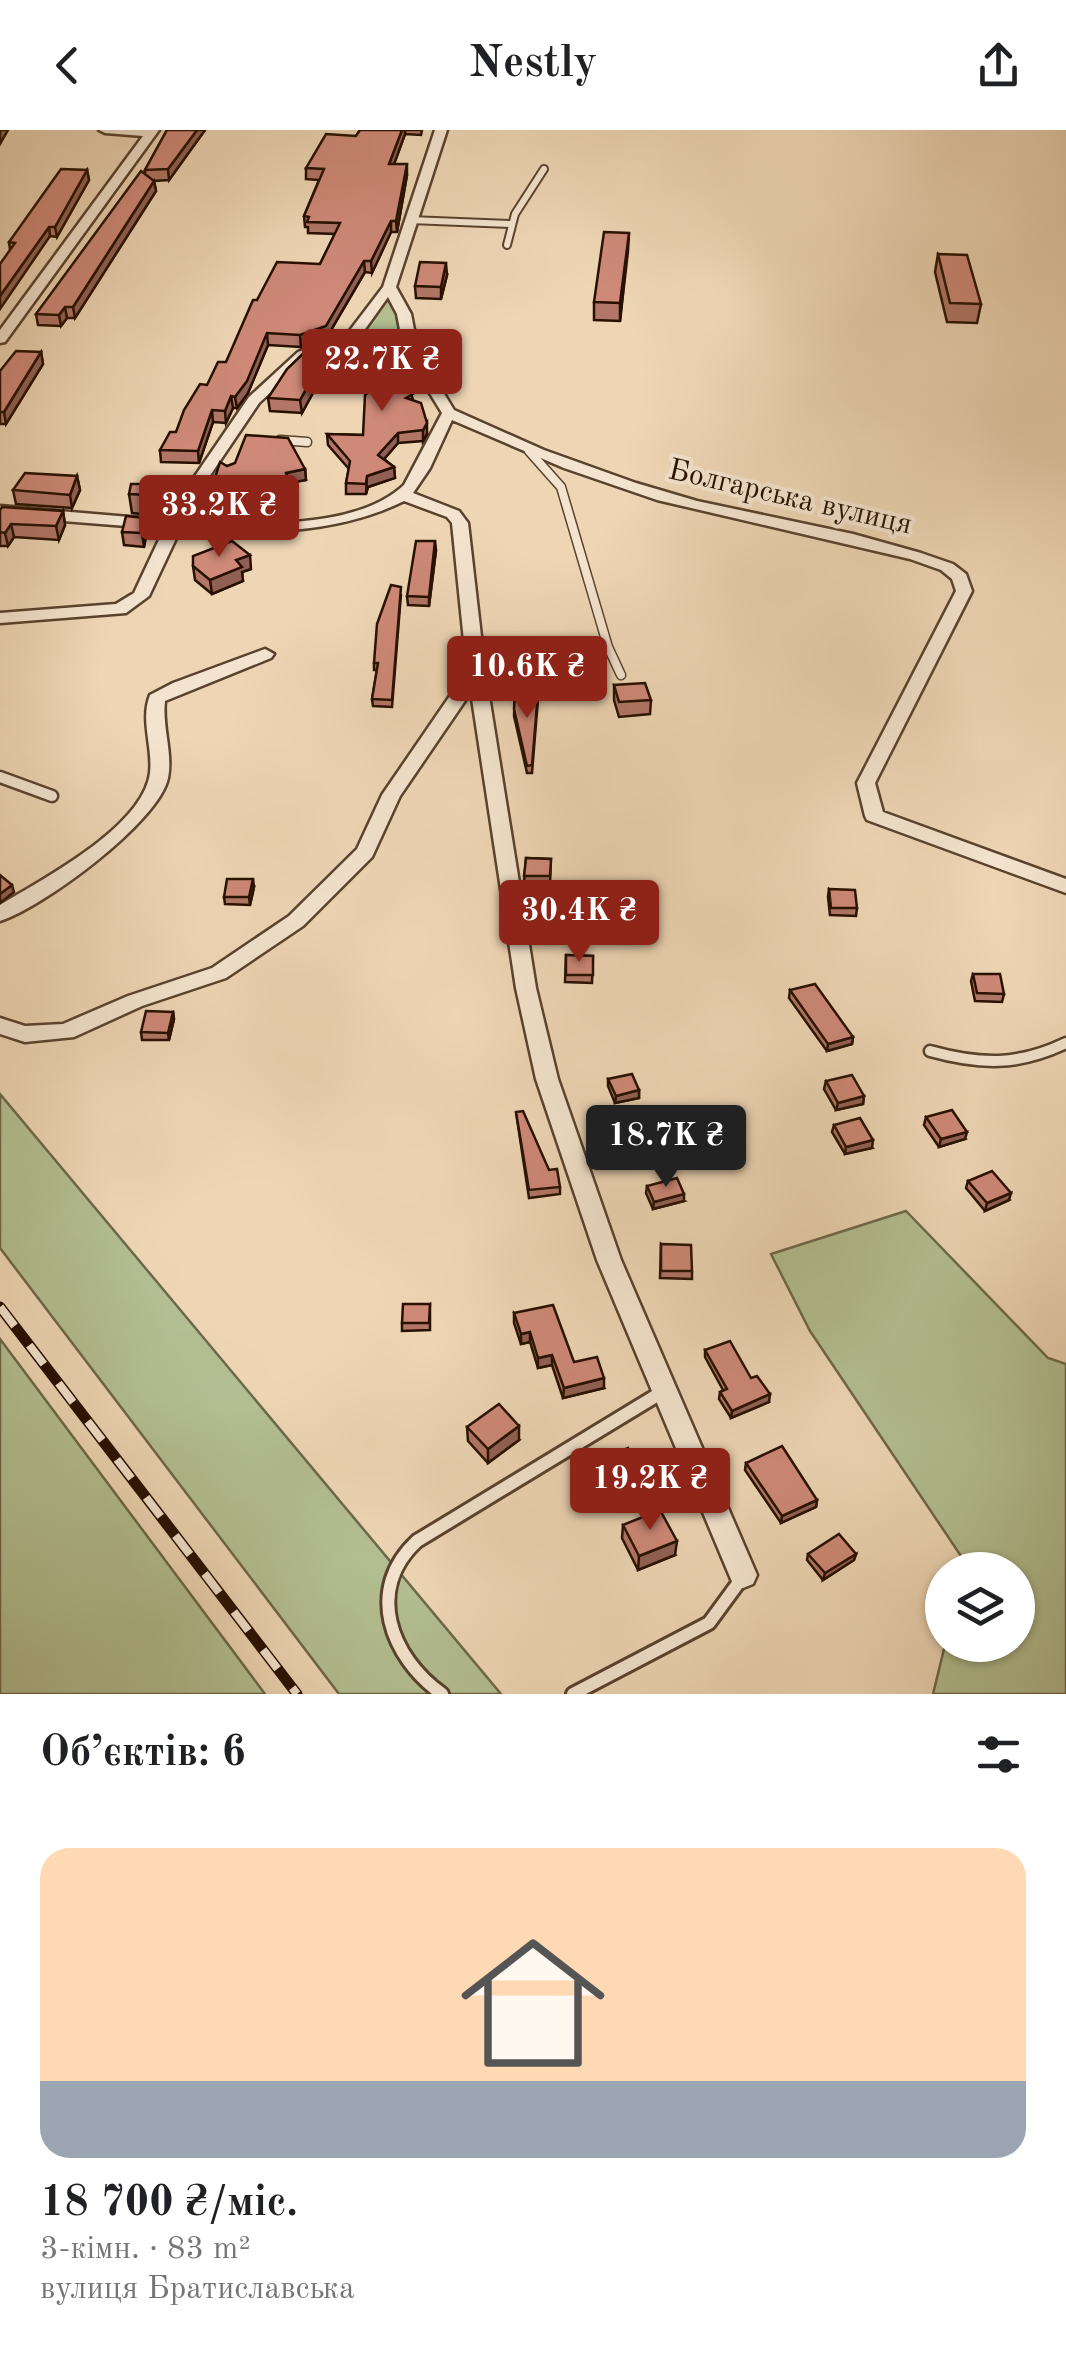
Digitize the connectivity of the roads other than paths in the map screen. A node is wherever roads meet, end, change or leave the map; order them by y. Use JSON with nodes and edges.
{"nodes":[{"id":1,"x":104,"y":130,"type":"edge"},
{"id":2,"x":441,"y":130,"type":"edge"},
{"id":3,"x":152,"y":131,"type":"edge"},
{"id":4,"x":544,"y":169,"type":"dead end"},
{"id":5,"x":410,"y":220,"type":"junction"},
{"id":6,"x":510,"y":224,"type":"junction"},
{"id":7,"x":507,"y":245,"type":"dead end"},
{"id":8,"x":389,"y":287,"type":"junction"},
{"id":9,"x":0,"y":339,"type":"edge"},
{"id":10,"x":449,"y":413,"type":"junction"},
{"id":11,"x":229,"y":438,"type":"junction"},
{"id":12,"x":248,"y":438,"type":"edge"},
{"id":13,"x":268,"y":440,"type":"edge"},
{"id":14,"x":307,"y":442,"type":"dead end"},
{"id":15,"x":530,"y":451,"type":"junction"},
{"id":16,"x":403,"y":495,"type":"junction"},
{"id":17,"x":0,"y":510,"type":"edge"},
{"id":18,"x":171,"y":522,"type":"junction"},
{"id":19,"x":0,"y":618,"type":"edge"},
{"id":20,"x":265,"y":654,"type":"dead end"},
{"id":21,"x":476,"y":671,"type":"junction"},
{"id":22,"x":621,"y":675,"type":"dead end"},
{"id":23,"x":0,"y":777,"type":"edge"},
{"id":24,"x":52,"y":796,"type":"dead end"},
{"id":25,"x":1066,"y":886,"type":"edge"},
{"id":26,"x":0,"y":914,"type":"edge"},
{"id":27,"x":0,"y":1026,"type":"edge"},
{"id":28,"x":1066,"y":1043,"type":"edge"},
{"id":29,"x":930,"y":1051,"type":"dead end"},
{"id":30,"x":665,"y":1390,"type":"junction"},
{"id":31,"x":744,"y":1575,"type":"joint"},
{"id":32,"x":442,"y":1694,"type":"edge"},
{"id":33,"x":573,"y":1694,"type":"edge"}],
"edges":[{"from":1,"to":3,"type":"street"},
{"from":2,"to":5,"type":"street"},
{"from":3,"to":9,"type":"street"},
{"from":4,"to":6,"type":"lane"},
{"from":5,"to":6,"type":"lane"},
{"from":5,"to":8,"type":"street"},
{"from":6,"to":7,"type":"lane"},
{"from":8,"to":10,"type":"street"},
{"from":8,"to":11,"type":"street"},
{"from":10,"to":15,"type":"street","name":"Болгарська вулиця"},
{"from":10,"to":16,"type":"street"},
{"from":11,"to":12,"type":"lane"},
{"from":11,"to":18,"type":"street"},
{"from":13,"to":14,"type":"lane"},
{"from":15,"to":22,"type":"lane"},
{"from":15,"to":25,"type":"street","name":"Болгарська вулиця"},
{"from":16,"to":18,"type":"street"},
{"from":16,"to":21,"type":"street"},
{"from":17,"to":18,"type":"street"},
{"from":18,"to":19,"type":"street"},
{"from":20,"to":26,"type":"street"},
{"from":21,"to":27,"type":"street"},
{"from":21,"to":30,"type":"street"},
{"from":23,"to":24,"type":"lane"},
{"from":28,"to":29,"type":"lane"},
{"from":30,"to":31,"type":"street"},
{"from":30,"to":32,"type":"lane"},
{"from":31,"to":33,"type":"lane"}]}
